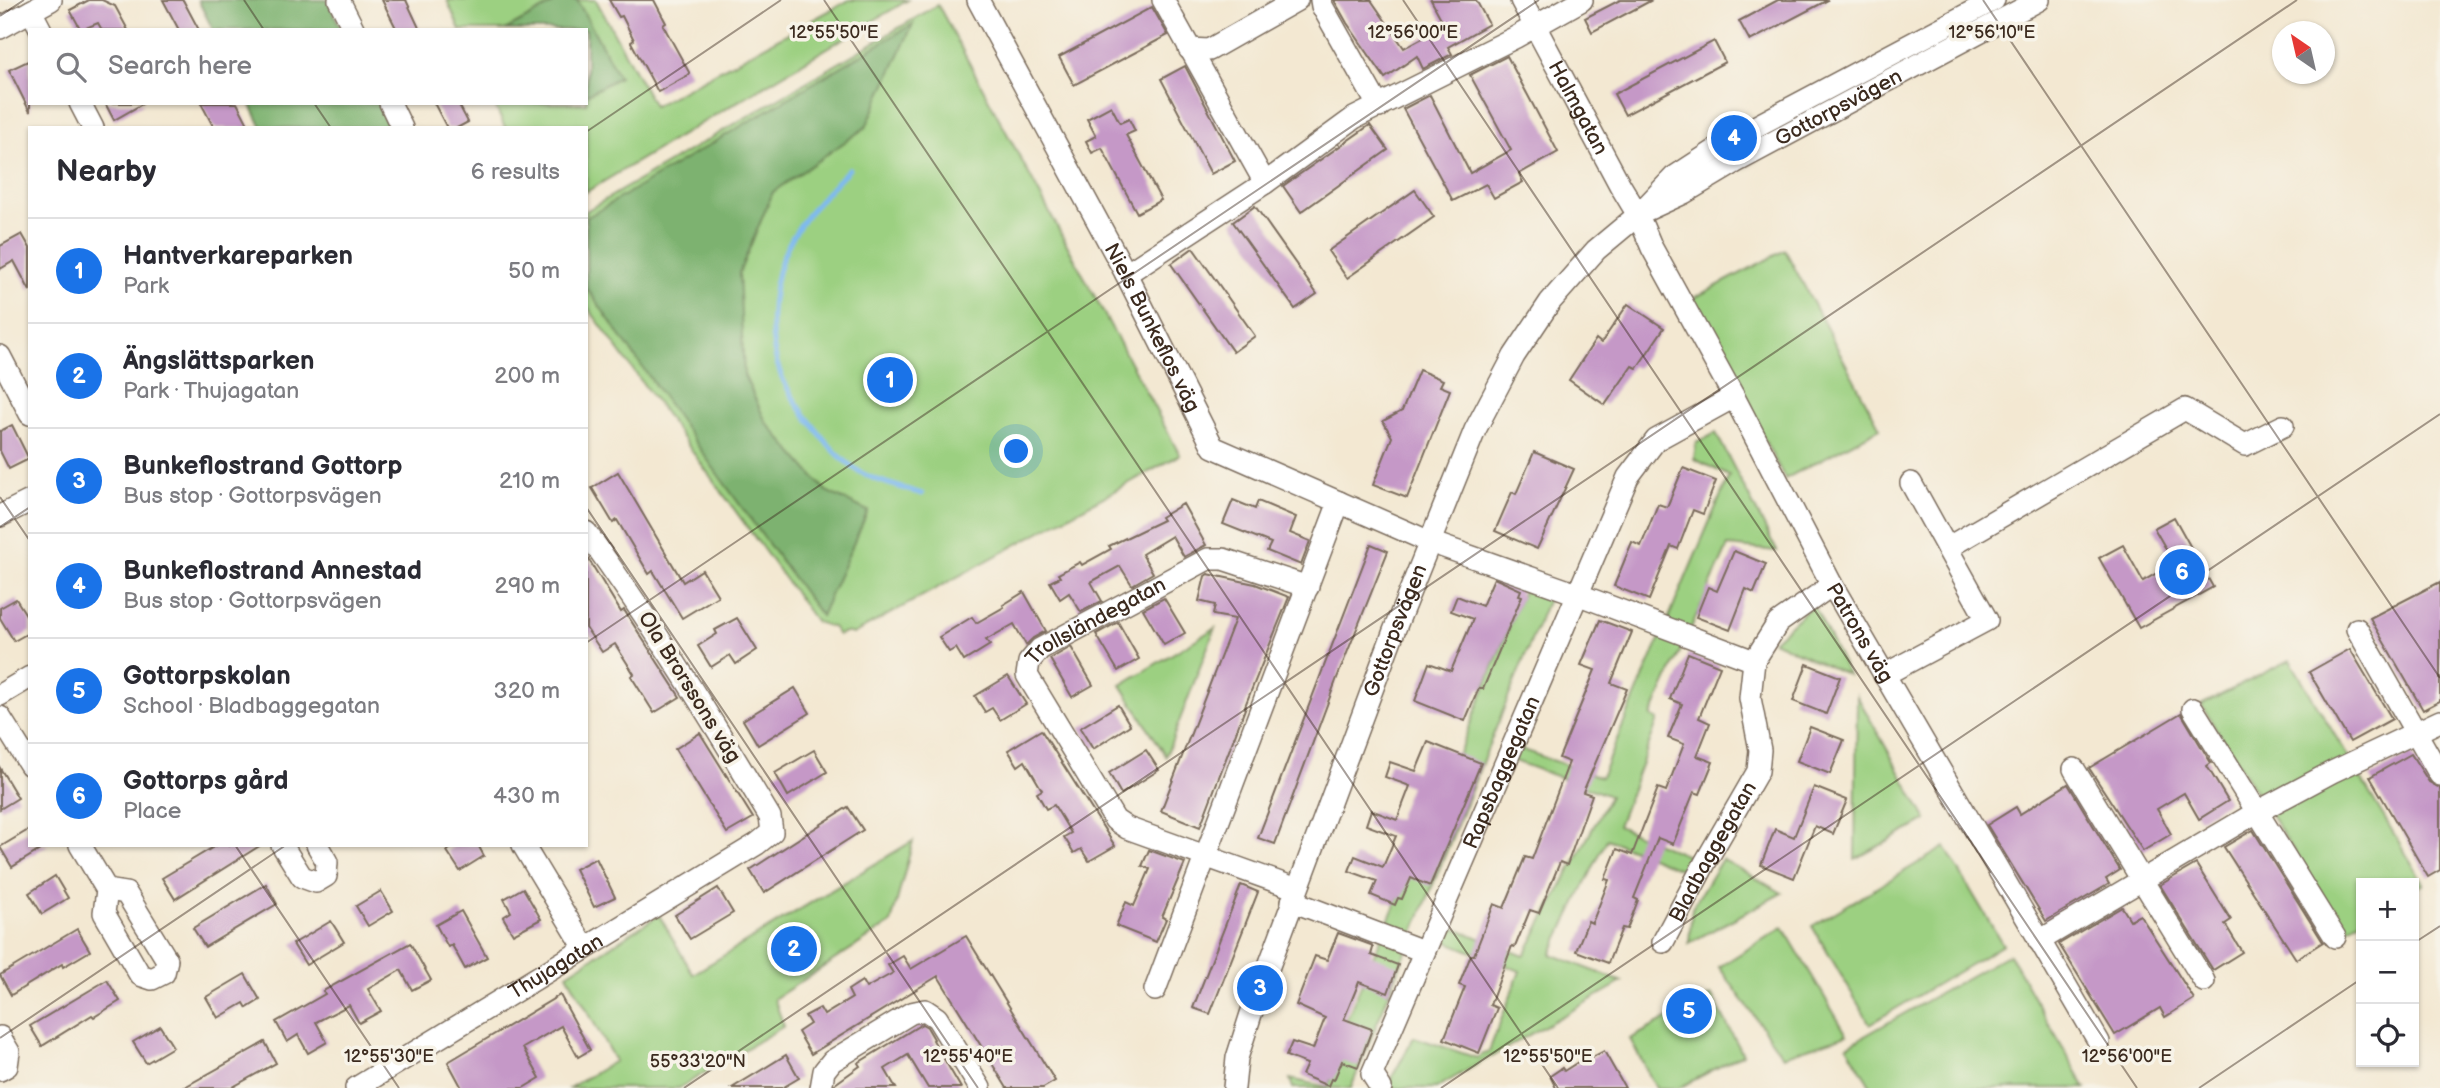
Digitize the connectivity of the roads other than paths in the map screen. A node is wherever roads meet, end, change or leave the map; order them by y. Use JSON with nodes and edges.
{"nodes":[{"id":1,"x":51,"y":0,"type":"edge"},
{"id":2,"x":339,"y":0,"type":"edge"},
{"id":3,"x":978,"y":0,"type":"edge"},
{"id":4,"x":1163,"y":0,"type":"edge"},
{"id":5,"x":1297,"y":0,"type":"edge"},
{"id":6,"x":1321,"y":0,"type":"edge"},
{"id":7,"x":1521,"y":0,"type":"edge"},
{"id":8,"x":1582,"y":0,"type":"edge"},
{"id":9,"x":1994,"y":0,"type":"edge"},
{"id":10,"x":2039,"y":0,"type":"edge"},
{"id":11,"x":36,"y":20,"type":"edge"},
{"id":12,"x":1535,"y":26,"type":"junction"},
{"id":13,"x":0,"y":28,"type":"edge"},
{"id":14,"x":353,"y":28,"type":"edge"},
{"id":15,"x":1189,"y":49,"type":"junction"},
{"id":16,"x":81,"y":105,"type":"edge"},
{"id":17,"x":391,"y":105,"type":"edge"},
{"id":18,"x":1379,"y":107,"type":"junction"},
{"id":19,"x":92,"y":126,"type":"edge"},
{"id":20,"x":401,"y":126,"type":"edge"},
{"id":21,"x":1265,"y":183,"type":"junction"},
{"id":22,"x":1637,"y":215,"type":"junction"},
{"id":23,"x":1126,"y":275,"type":"junction"},
{"id":24,"x":0,"y":356,"type":"edge"},
{"id":25,"x":1734,"y":397,"type":"junction"},
{"id":26,"x":28,"y":410,"type":"edge"},
{"id":27,"x":2283,"y":426,"type":"dead end"},
{"id":28,"x":1911,"y":483,"type":"dead end"},
{"id":29,"x":28,"y":502,"type":"edge"},
{"id":30,"x":1339,"y":502,"type":"junction"},
{"id":31,"x":0,"y":516,"type":"edge"},
{"id":32,"x":588,"y":535,"type":"edge"},
{"id":33,"x":1430,"y":542,"type":"junction"},
{"id":34,"x":1947,"y":548,"type":"junction"},
{"id":35,"x":1832,"y":585,"type":"junction"},
{"id":36,"x":1308,"y":587,"type":"junction"},
{"id":37,"x":1577,"y":594,"type":"junction"},
{"id":38,"x":2357,"y":629,"type":"dead end"},
{"id":39,"x":1754,"y":662,"type":"junction"},
{"id":40,"x":1884,"y":675,"type":"junction"},
{"id":41,"x":28,"y":678,"type":"edge"},
{"id":42,"x":0,"y":695,"type":"edge"},
{"id":43,"x":2193,"y":709,"type":"dead end"},
{"id":44,"x":0,"y":717,"type":"edge"},
{"id":45,"x":2440,"y":721,"type":"edge"},
{"id":46,"x":2417,"y":733,"type":"junction"},
{"id":47,"x":28,"y":762,"type":"edge"},
{"id":48,"x":2074,"y":769,"type":"dead end"},
{"id":49,"x":2440,"y":775,"type":"edge"},
{"id":50,"x":2257,"y":813,"type":"junction"},
{"id":51,"x":757,"y":844,"type":"joint"},
{"id":52,"x":81,"y":847,"type":"edge"},
{"id":53,"x":283,"y":847,"type":"edge"},
{"id":54,"x":318,"y":847,"type":"edge"},
{"id":55,"x":524,"y":847,"type":"edge"},
{"id":56,"x":1205,"y":855,"type":"junction"},
{"id":57,"x":2142,"y":880,"type":"junction"},
{"id":58,"x":107,"y":890,"type":"dead end"},
{"id":59,"x":1295,"y":895,"type":"junction"},
{"id":60,"x":2335,"y":937,"type":"dead end"},
{"id":61,"x":2039,"y":941,"type":"junction"},
{"id":62,"x":1663,"y":942,"type":"dead end"},
{"id":63,"x":585,"y":948,"type":"junction"},
{"id":64,"x":1423,"y":951,"type":"junction"},
{"id":65,"x":2204,"y":981,"type":"dead end"},
{"id":66,"x":1155,"y":990,"type":"dead end"},
{"id":67,"x":0,"y":1037,"type":"edge"},
{"id":68,"x":2099,"y":1042,"type":"dead end"},
{"id":69,"x":0,"y":1070,"type":"edge"},
{"id":70,"x":1372,"y":1083,"type":"edge"},
{"id":71,"x":356,"y":1088,"type":"edge"},
{"id":72,"x":821,"y":1088,"type":"edge"},
{"id":73,"x":980,"y":1088,"type":"edge"},
{"id":74,"x":1234,"y":1088,"type":"edge"}],
"edges":[{"from":1,"to":11,"type":"street"},
{"from":2,"to":14,"type":"street"},
{"from":3,"to":23,"type":"street","name":"Niels Bunkeflos väg"},
{"from":4,"to":15,"type":"street"},
{"from":5,"to":15,"type":"street"},
{"from":6,"to":18,"type":"street"},
{"from":7,"to":12,"type":"street","name":"Halmgatan"},
{"from":8,"to":12,"type":"street"},
{"from":9,"to":22,"type":"street","name":"Gottorpsvägen"},
{"from":10,"to":22,"type":"street","name":"Gottorpsvägen"},
{"from":11,"to":13,"type":"street"},
{"from":12,"to":18,"type":"street"},
{"from":12,"to":22,"type":"street","name":"Halmgatan"},
{"from":15,"to":21,"type":"street"},
{"from":16,"to":19,"type":"street"},
{"from":17,"to":20,"type":"street"},
{"from":18,"to":21,"type":"street"},
{"from":21,"to":23,"type":"street"},
{"from":22,"to":25,"type":"street","name":"Patrons väg"},
{"from":22,"to":33,"type":"street","name":"Gottorpsvägen"},
{"from":23,"to":30,"type":"street","name":"Niels Bunkeflos väg"},
{"from":24,"to":26,"type":"street"},
{"from":25,"to":35,"type":"street","name":"Patrons väg"},
{"from":25,"to":37,"type":"street","name":"Rapsbaggegatan"},
{"from":27,"to":34,"type":"street"},
{"from":28,"to":34,"type":"street"},
{"from":29,"to":31,"type":"street"},
{"from":30,"to":33,"type":"street","name":"Niels Bunkeflos väg"},
{"from":30,"to":36,"type":"street"},
{"from":32,"to":51,"type":"street","name":"Ola Brorssons väg"},
{"from":33,"to":37,"type":"street"},
{"from":33,"to":59,"type":"street","name":"Gottorpsvägen"},
{"from":34,"to":40,"type":"street"},
{"from":35,"to":39,"type":"street","name":"Bladbaggegatan"},
{"from":35,"to":40,"type":"street","name":"Patrons väg"},
{"from":36,"to":56,"type":"street"},
{"from":36,"to":56,"type":"street","name":"Trollsländegatan"},
{"from":37,"to":39,"type":"street"},
{"from":37,"to":64,"type":"street","name":"Rapsbaggegatan"},
{"from":38,"to":46,"type":"street"},
{"from":39,"to":62,"type":"street","name":"Bladbaggegatan"},
{"from":40,"to":61,"type":"street","name":"Patrons väg"},
{"from":41,"to":42,"type":"street"},
{"from":43,"to":50,"type":"street"},
{"from":44,"to":47,"type":"street"},
{"from":45,"to":46,"type":"street"},
{"from":46,"to":49,"type":"street"},
{"from":46,"to":50,"type":"street"},
{"from":48,"to":57,"type":"street"},
{"from":50,"to":57,"type":"street"},
{"from":50,"to":60,"type":"street"},
{"from":51,"to":63,"type":"street","name":"Thujagatan"},
{"from":52,"to":58,"type":"street"},
{"from":53,"to":54,"type":"street"},
{"from":55,"to":63,"type":"street"},
{"from":56,"to":59,"type":"street","name":"Trollsländegatan"},
{"from":56,"to":66,"type":"street"},
{"from":57,"to":61,"type":"street"},
{"from":57,"to":65,"type":"street"},
{"from":59,"to":64,"type":"street"},
{"from":59,"to":74,"type":"street","name":"Gottorpsvägen"},
{"from":61,"to":68,"type":"street","name":"Patrons väg"},
{"from":63,"to":71,"type":"street","name":"Thujagatan"},
{"from":64,"to":70,"type":"street","name":"Rapsbaggegatan"},
{"from":67,"to":69,"type":"street"},
{"from":72,"to":73,"type":"street"}]}
